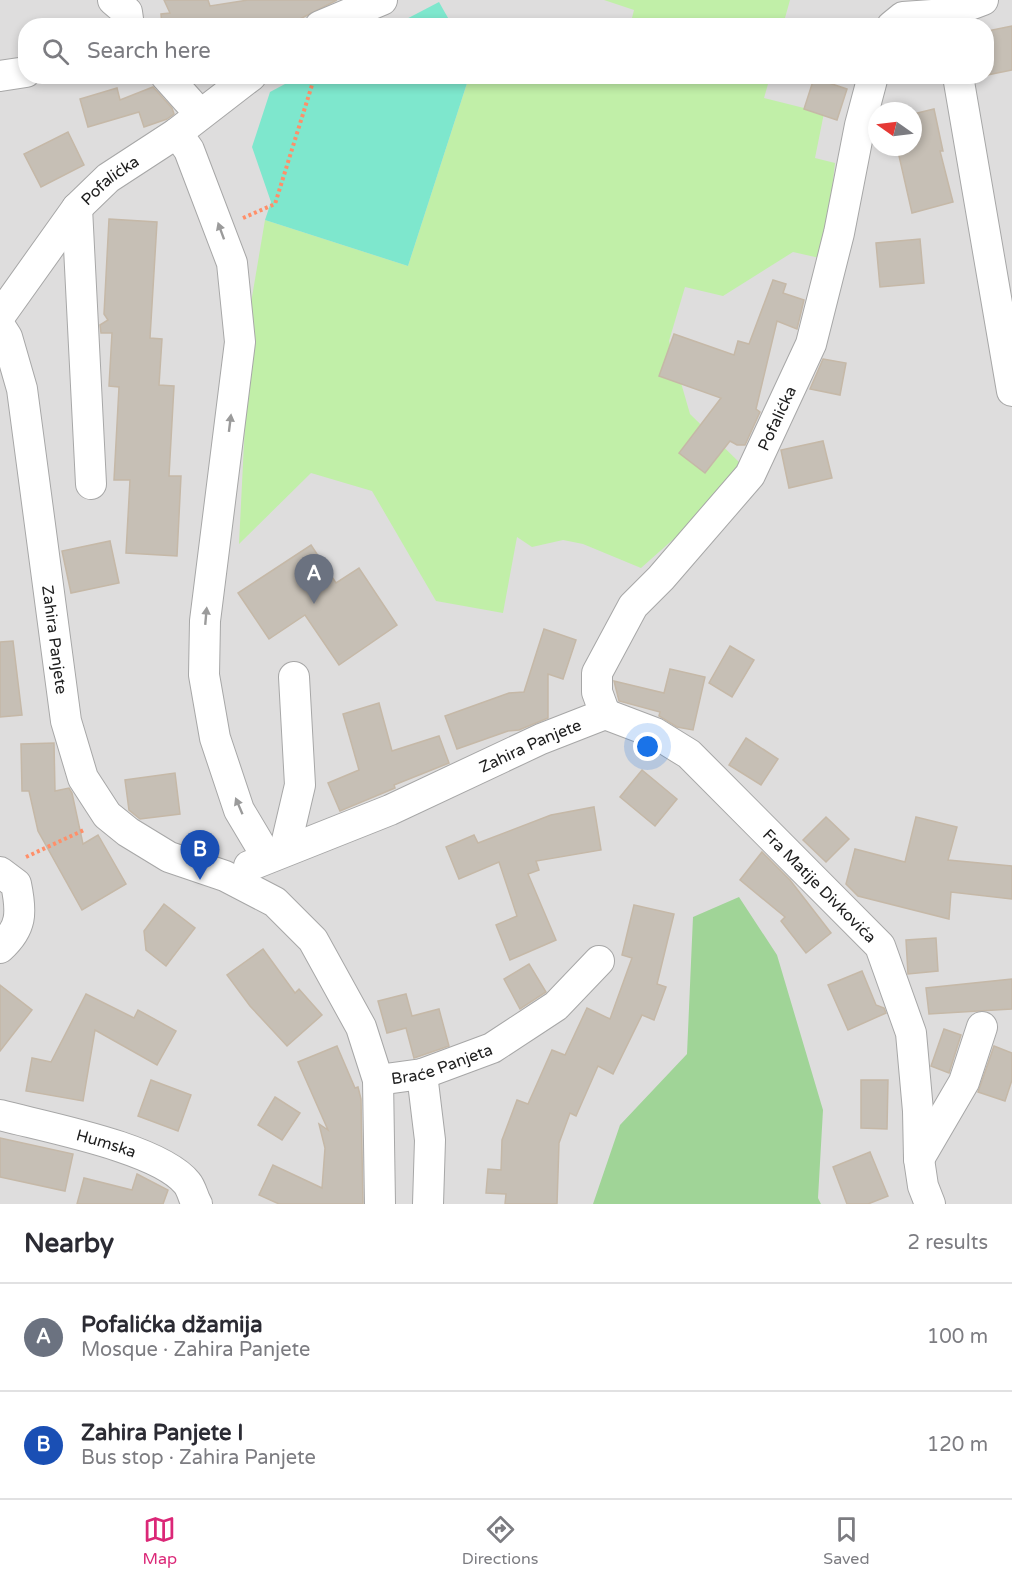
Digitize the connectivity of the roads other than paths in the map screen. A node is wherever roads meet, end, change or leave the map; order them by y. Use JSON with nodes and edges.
{"nodes":[{"id":1,"x":113,"y":0,"type":"edge"},
{"id":2,"x":382,"y":0,"type":"edge"},
{"id":3,"x":983,"y":0,"type":"edge"},
{"id":4,"x":128,"y":18,"type":"edge"},
{"id":5,"x":339,"y":18,"type":"edge"},
{"id":6,"x":902,"y":18,"type":"edge"},
{"id":7,"x":918,"y":18,"type":"edge"},
{"id":8,"x":951,"y":18,"type":"edge"},
{"id":9,"x":18,"y":73,"type":"edge"},
{"id":10,"x":0,"y":76,"type":"edge"},
{"id":11,"x":173,"y":84,"type":"edge"},
{"id":12,"x":240,"y":84,"type":"edge"},
{"id":13,"x":871,"y":84,"type":"edge"},
{"id":14,"x":959,"y":84,"type":"edge"},
{"id":15,"x":200,"y":114,"type":"junction"},
{"id":16,"x":177,"y":133,"type":"junction"},
{"id":17,"x":77,"y":208,"type":"junction"},
{"id":18,"x":0,"y":316,"type":"edge"},
{"id":19,"x":0,"y":326,"type":"edge"},
{"id":20,"x":1012,"y":392,"type":"edge"},
{"id":21,"x":91,"y":484,"type":"dead end"},
{"id":22,"x":294,"y":677,"type":"dead end"},
{"id":23,"x":605,"y":714,"type":"junction"},
{"id":24,"x":276,"y":853,"type":"junction"},
{"id":25,"x":2,"y":874,"type":"edge"},
{"id":26,"x":225,"y":876,"type":"junction"},
{"id":27,"x":0,"y":948,"type":"edge"},
{"id":28,"x":599,"y":962,"type":"dead end"},
{"id":29,"x":982,"y":1028,"type":"dead end"},
{"id":30,"x":422,"y":1074,"type":"junction"},
{"id":31,"x":378,"y":1080,"type":"junction"},
{"id":32,"x":0,"y":1115,"type":"edge"},
{"id":33,"x":919,"y":1159,"type":"junction"},
{"id":34,"x":195,"y":1203,"type":"edge"},
{"id":35,"x":380,"y":1204,"type":"edge"},
{"id":36,"x":428,"y":1204,"type":"edge"},
{"id":37,"x":930,"y":1204,"type":"edge"}],
"edges":[{"from":1,"to":4,"type":"street"},
{"from":2,"to":5,"type":"street"},
{"from":3,"to":8,"type":"street"},
{"from":6,"to":7,"type":"street"},
{"from":9,"to":10,"type":"street"},
{"from":11,"to":15,"type":"street"},
{"from":12,"to":15,"type":"street","name":"Pofalićka"},
{"from":13,"to":23,"type":"street","name":"Pofalićka"},
{"from":14,"to":20,"type":"street"},
{"from":15,"to":16,"type":"street","name":"Pofalićka"},
{"from":16,"to":17,"type":"street","name":"Pofalićka"},
{"from":24,"to":16,"type":"street","one_way":true},
{"from":17,"to":18,"type":"street","name":"Pofalićka"},
{"from":17,"to":21,"type":"street"},
{"from":19,"to":26,"type":"street","name":"Zahira Panjete"},
{"from":22,"to":24,"type":"street"},
{"from":23,"to":24,"type":"street","name":"Zahira Panjete"},
{"from":23,"to":33,"type":"street","name":"Fra Matije Divkovića"},
{"from":24,"to":26,"type":"street","name":"Zahira Panjete"},
{"from":25,"to":27,"type":"street"},
{"from":26,"to":31,"type":"street","name":"Zahira Panjete"},
{"from":28,"to":30,"type":"street","name":"Braće Panjeta"},
{"from":29,"to":33,"type":"street"},
{"from":30,"to":31,"type":"street","name":"Braće Panjeta"},
{"from":30,"to":36,"type":"street"},
{"from":31,"to":35,"type":"street","name":"Braće Panjeta"},
{"from":32,"to":34,"type":"street","name":"Humska"},
{"from":33,"to":37,"type":"street","name":"Fra Matije Divkovića"}]}
